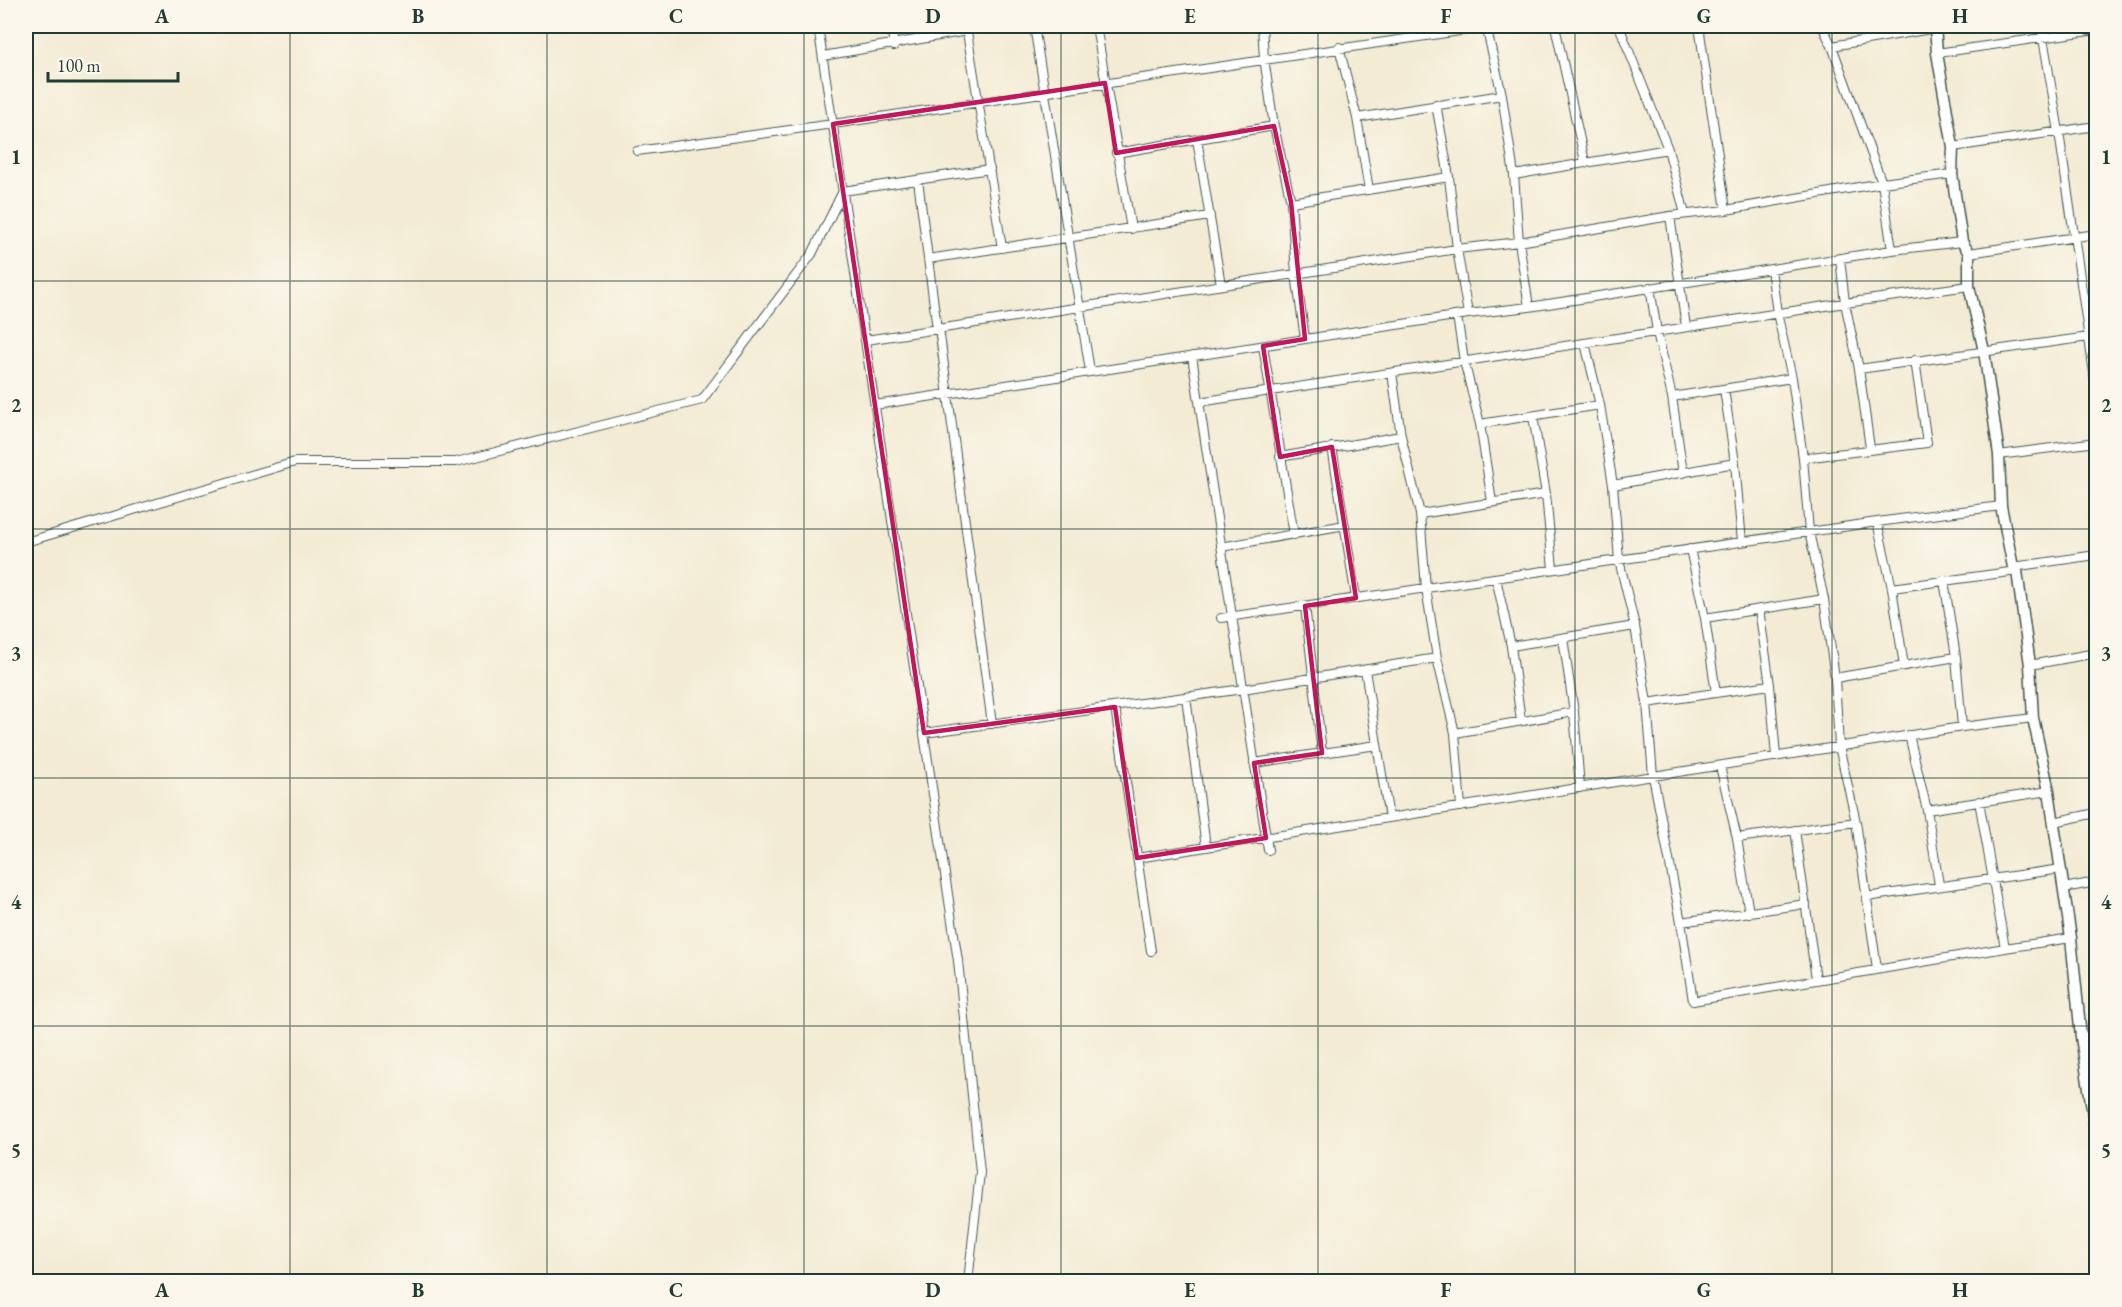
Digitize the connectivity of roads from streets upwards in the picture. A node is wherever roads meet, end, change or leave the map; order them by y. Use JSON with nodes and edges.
{"nodes":[{"id":1,"x":818,"y":26,"type":"edge"},
{"id":2,"x":891,"y":26,"type":"edge"},
{"id":3,"x":1034,"y":26,"type":"edge"},
{"id":4,"x":1096,"y":26,"type":"edge"},
{"id":5,"x":1262,"y":26,"type":"edge"},
{"id":6,"x":1488,"y":26,"type":"edge"},
{"id":7,"x":1556,"y":26,"type":"edge"},
{"id":8,"x":1619,"y":26,"type":"edge"},
{"id":9,"x":1699,"y":26,"type":"edge"},
{"id":10,"x":1822,"y":26,"type":"edge"},
{"id":11,"x":2041,"y":26,"type":"edge"},
{"id":12,"x":1935,"y":27,"type":"edge"},
{"id":13,"x":967,"y":28,"type":"edge"},
{"id":14,"x":2097,"y":30,"type":"edge"},
{"id":15,"x":2043,"y":39,"type":"junction"},
{"id":16,"x":894,"y":46,"type":"junction"},
{"id":17,"x":1832,"y":46,"type":"junction"},
{"id":18,"x":1340,"y":47,"type":"junction"},
{"id":19,"x":1937,"y":53,"type":"junction"},
{"id":20,"x":823,"y":56,"type":"junction"},
{"id":21,"x":1264,"y":58,"type":"junction"},
{"id":22,"x":1106,"y":83,"type":"junction"},
{"id":23,"x":1044,"y":92,"type":"junction"},
{"id":24,"x":1502,"y":95,"type":"junction"},
{"id":25,"x":979,"y":102,"type":"junction"},
{"id":26,"x":1436,"y":104,"type":"junction"},
{"id":27,"x":1357,"y":118,"type":"junction"},
{"id":28,"x":833,"y":124,"type":"junction"},
{"id":29,"x":1274,"y":126,"type":"junction"},
{"id":30,"x":2097,"y":126,"type":"edge"},
{"id":31,"x":2059,"y":132,"type":"junction"},
{"id":32,"x":1197,"y":139,"type":"junction"},
{"id":33,"x":1953,"y":147,"type":"junction"},
{"id":34,"x":1668,"y":149,"type":"junction"},
{"id":35,"x":637,"y":151,"type":"dead end"},
{"id":36,"x":1116,"y":153,"type":"junction"},
{"id":37,"x":1585,"y":162,"type":"junction"},
{"id":38,"x":990,"y":169,"type":"junction"},
{"id":39,"x":1952,"y":174,"type":"junction"},
{"id":40,"x":1514,"y":175,"type":"junction"},
{"id":41,"x":1449,"y":177,"type":"junction"},
{"id":42,"x":918,"y":180,"type":"junction"},
{"id":43,"x":1882,"y":183,"type":"junction"},
{"id":44,"x":1369,"y":190,"type":"junction"},
{"id":45,"x":843,"y":191,"type":"junction"},
{"id":46,"x":1291,"y":202,"type":"junction"},
{"id":47,"x":1726,"y":210,"type":"junction"},
{"id":48,"x":1684,"y":214,"type":"junction"},
{"id":49,"x":1210,"y":216,"type":"junction"},
{"id":50,"x":1670,"y":216,"type":"junction"},
{"id":51,"x":1131,"y":229,"type":"junction"},
{"id":52,"x":2097,"y":234,"type":"edge"},
{"id":53,"x":2075,"y":238,"type":"junction"},
{"id":54,"x":1068,"y":239,"type":"junction"},
{"id":55,"x":1519,"y":242,"type":"junction"},
{"id":56,"x":1962,"y":242,"type":"junction"},
{"id":57,"x":1002,"y":248,"type":"junction"},
{"id":58,"x":1456,"y":249,"type":"junction"},
{"id":59,"x":1892,"y":250,"type":"junction"},
{"id":60,"x":1969,"y":252,"type":"junction"},
{"id":61,"x":1840,"y":258,"type":"junction"},
{"id":62,"x":928,"y":259,"type":"junction"},
{"id":63,"x":1771,"y":268,"type":"junction"},
{"id":64,"x":1296,"y":274,"type":"junction"},
{"id":65,"x":1680,"y":282,"type":"junction"},
{"id":66,"x":1221,"y":285,"type":"junction"},
{"id":67,"x":1969,"y":286,"type":"junction"},
{"id":68,"x":1650,"y":287,"type":"junction"},
{"id":69,"x":1845,"y":303,"type":"junction"},
{"id":70,"x":1529,"y":307,"type":"junction"},
{"id":71,"x":1080,"y":308,"type":"junction"},
{"id":72,"x":1777,"y":314,"type":"junction"},
{"id":73,"x":1468,"y":315,"type":"junction"},
{"id":74,"x":1457,"y":316,"type":"junction"},
{"id":75,"x":1686,"y":327,"type":"junction"},
{"id":76,"x":938,"y":329,"type":"junction"},
{"id":77,"x":1657,"y":332,"type":"junction"},
{"id":78,"x":2093,"y":336,"type":"edge"},
{"id":79,"x":1305,"y":339,"type":"junction"},
{"id":80,"x":866,"y":340,"type":"junction"},
{"id":81,"x":1585,"y":343,"type":"junction"},
{"id":82,"x":1263,"y":346,"type":"junction"},
{"id":83,"x":1984,"y":351,"type":"junction"},
{"id":84,"x":1192,"y":356,"type":"junction"},
{"id":85,"x":1915,"y":360,"type":"junction"},
{"id":86,"x":1464,"y":361,"type":"junction"},
{"id":87,"x":1860,"y":369,"type":"junction"},
{"id":88,"x":1090,"y":370,"type":"junction"},
{"id":89,"x":1392,"y":373,"type":"junction"},
{"id":90,"x":1792,"y":378,"type":"junction"},
{"id":91,"x":2097,"y":387,"type":"edge"},
{"id":92,"x":1724,"y":389,"type":"junction"},
{"id":93,"x":1269,"y":391,"type":"junction"},
{"id":94,"x":948,"y":393,"type":"junction"},
{"id":95,"x":1672,"y":397,"type":"junction"},
{"id":96,"x":1199,"y":402,"type":"junction"},
{"id":97,"x":875,"y":405,"type":"junction"},
{"id":98,"x":1600,"y":405,"type":"junction"},
{"id":99,"x":1533,"y":416,"type":"junction"},
{"id":100,"x":1479,"y":424,"type":"junction"},
{"id":101,"x":1401,"y":436,"type":"junction"},
{"id":102,"x":2097,"y":442,"type":"edge"},
{"id":103,"x":1332,"y":447,"type":"junction"},
{"id":104,"x":1870,"y":448,"type":"junction"},
{"id":105,"x":1999,"y":455,"type":"junction"},
{"id":106,"x":1280,"y":457,"type":"junction"},
{"id":107,"x":1803,"y":458,"type":"junction"},
{"id":108,"x":1735,"y":463,"type":"junction"},
{"id":109,"x":1683,"y":473,"type":"junction"},
{"id":110,"x":1613,"y":485,"type":"junction"},
{"id":111,"x":1546,"y":494,"type":"junction"},
{"id":112,"x":1492,"y":502,"type":"junction"},
{"id":113,"x":2001,"y":506,"type":"junction"},
{"id":114,"x":1420,"y":514,"type":"junction"},
{"id":115,"x":1877,"y":522,"type":"junction"},
{"id":116,"x":1345,"y":525,"type":"junction"},
{"id":117,"x":1809,"y":532,"type":"junction"},
{"id":118,"x":1294,"y":535,"type":"junction"},
{"id":119,"x":26,"y":542,"type":"edge"},
{"id":120,"x":1742,"y":542,"type":"junction"},
{"id":121,"x":1221,"y":547,"type":"junction"},
{"id":122,"x":1690,"y":549,"type":"junction"},
{"id":123,"x":2097,"y":555,"type":"edge"},
{"id":124,"x":1619,"y":560,"type":"junction"},
{"id":125,"x":1553,"y":569,"type":"junction"},
{"id":126,"x":2015,"y":569,"type":"junction"},
{"id":127,"x":1496,"y":578,"type":"junction"},
{"id":128,"x":1944,"y":580,"type":"junction"},
{"id":129,"x":1426,"y":588,"type":"junction"},
{"id":130,"x":1892,"y":588,"type":"junction"},
{"id":131,"x":1356,"y":598,"type":"junction"},
{"id":132,"x":1824,"y":599,"type":"junction"},
{"id":133,"x":1305,"y":606,"type":"junction"},
{"id":134,"x":1759,"y":609,"type":"junction"},
{"id":135,"x":1232,"y":616,"type":"junction"},
{"id":136,"x":1221,"y":618,"type":"dead end"},
{"id":137,"x":1705,"y":618,"type":"junction"},
{"id":138,"x":1635,"y":626,"type":"junction"},
{"id":139,"x":1563,"y":638,"type":"junction"},
{"id":140,"x":1511,"y":646,"type":"junction"},
{"id":141,"x":2097,"y":653,"type":"edge"},
{"id":142,"x":1956,"y":657,"type":"junction"},
{"id":143,"x":1437,"y":658,"type":"junction"},
{"id":144,"x":2031,"y":665,"type":"junction"},
{"id":145,"x":1904,"y":666,"type":"junction"},
{"id":146,"x":1365,"y":670,"type":"junction"},
{"id":147,"x":1314,"y":678,"type":"junction"},
{"id":148,"x":1835,"y":678,"type":"junction"},
{"id":149,"x":1770,"y":685,"type":"junction"},
{"id":150,"x":1243,"y":689,"type":"junction"},
{"id":151,"x":1716,"y":693,"type":"junction"},
{"id":152,"x":1186,"y":697,"type":"junction"},
{"id":153,"x":1647,"y":703,"type":"junction"},
{"id":154,"x":1115,"y":707,"type":"junction"},
{"id":155,"x":1574,"y":711,"type":"junction"},
{"id":156,"x":2033,"y":718,"type":"junction"},
{"id":157,"x":1521,"y":721,"type":"junction"},
{"id":158,"x":992,"y":724,"type":"junction"},
{"id":159,"x":1962,"y":727,"type":"junction"},
{"id":160,"x":1455,"y":733,"type":"junction"},
{"id":161,"x":924,"y":734,"type":"junction"},
{"id":162,"x":1909,"y":735,"type":"junction"},
{"id":163,"x":1377,"y":745,"type":"junction"},
{"id":164,"x":1839,"y":746,"type":"junction"},
{"id":165,"x":1322,"y":753,"type":"junction"},
{"id":166,"x":1776,"y":757,"type":"junction"},
{"id":167,"x":1254,"y":763,"type":"junction"},
{"id":168,"x":1720,"y":766,"type":"junction"},
{"id":169,"x":1653,"y":776,"type":"junction"},
{"id":170,"x":1580,"y":788,"type":"junction"},
{"id":171,"x":2049,"y":790,"type":"junction"},
{"id":172,"x":1979,"y":801,"type":"junction"},
{"id":173,"x":1461,"y":807,"type":"junction"},
{"id":174,"x":1927,"y":810,"type":"junction"},
{"id":175,"x":2097,"y":813,"type":"edge"},
{"id":176,"x":1389,"y":818,"type":"junction"},
{"id":177,"x":1856,"y":822,"type":"junction"},
{"id":178,"x":2054,"y":822,"type":"junction"},
{"id":179,"x":1795,"y":830,"type":"junction"},
{"id":180,"x":1266,"y":838,"type":"junction"},
{"id":181,"x":1737,"y":838,"type":"junction"},
{"id":182,"x":1206,"y":848,"type":"junction"},
{"id":183,"x":1268,"y":850,"type":"dead end"},
{"id":184,"x":1137,"y":858,"type":"junction"},
{"id":185,"x":2061,"y":868,"type":"junction"},
{"id":186,"x":1992,"y":877,"type":"junction"},
{"id":187,"x":2097,"y":882,"type":"edge"},
{"id":188,"x":1939,"y":885,"type":"junction"},
{"id":189,"x":2064,"y":888,"type":"junction"},
{"id":190,"x":1866,"y":897,"type":"junction"},
{"id":191,"x":1806,"y":904,"type":"junction"},
{"id":192,"x":1749,"y":913,"type":"junction"},
{"id":193,"x":1681,"y":922,"type":"junction"},
{"id":194,"x":2071,"y":938,"type":"junction"},
{"id":195,"x":2004,"y":948,"type":"junction"},
{"id":196,"x":1151,"y":951,"type":"dead end"},
{"id":197,"x":1877,"y":969,"type":"junction"},
{"id":198,"x":1816,"y":980,"type":"junction"},
{"id":199,"x":2097,"y":1035,"type":"edge"},
{"id":200,"x":2081,"y":1037,"type":"junction"},
{"id":201,"x":2097,"y":1134,"type":"edge"},
{"id":202,"x":969,"y":1281,"type":"edge"}],
"edges":[{"from":1,"to":20,"type":"street"},
{"from":2,"to":16,"type":"street"},
{"from":3,"to":23,"type":"street"},
{"from":4,"to":22,"type":"street"},
{"from":5,"to":21,"type":"street"},
{"from":6,"to":18,"type":"street"},
{"from":6,"to":24,"type":"street"},
{"from":7,"to":37,"type":"street"},
{"from":8,"to":34,"type":"street"},
{"from":9,"to":47,"type":"street"},
{"from":10,"to":17,"type":"street"},
{"from":11,"to":15,"type":"street"},
{"from":12,"to":17,"type":"street"},
{"from":12,"to":19,"type":"street"},
{"from":13,"to":16,"type":"street"},
{"from":13,"to":25,"type":"street"},
{"from":14,"to":15,"type":"street"},
{"from":15,"to":19,"type":"street"},
{"from":15,"to":31,"type":"street"},
{"from":16,"to":20,"type":"street"},
{"from":17,"to":43,"type":"street"},
{"from":18,"to":21,"type":"street"},
{"from":18,"to":27,"type":"street"},
{"from":19,"to":33,"type":"street"},
{"from":20,"to":28,"type":"street"},
{"from":21,"to":22,"type":"street"},
{"from":21,"to":29,"type":"street"},
{"from":22,"to":23,"type":"street"},
{"from":22,"to":36,"type":"street"},
{"from":23,"to":25,"type":"street"},
{"from":23,"to":54,"type":"street"},
{"from":24,"to":26,"type":"street"},
{"from":24,"to":40,"type":"street"},
{"from":25,"to":28,"type":"street"},
{"from":25,"to":38,"type":"street"},
{"from":26,"to":27,"type":"street"},
{"from":26,"to":41,"type":"street"},
{"from":27,"to":44,"type":"street"},
{"from":28,"to":35,"type":"street"},
{"from":28,"to":45,"type":"street"},
{"from":29,"to":32,"type":"street"},
{"from":29,"to":46,"type":"street"},
{"from":30,"to":31,"type":"street"},
{"from":31,"to":33,"type":"street"},
{"from":31,"to":53,"type":"street"},
{"from":32,"to":36,"type":"street"},
{"from":32,"to":49,"type":"street"},
{"from":33,"to":39,"type":"street"},
{"from":34,"to":37,"type":"street"},
{"from":34,"to":48,"type":"street"},
{"from":36,"to":51,"type":"street"},
{"from":37,"to":40,"type":"street"},
{"from":38,"to":42,"type":"street"},
{"from":38,"to":57,"type":"street"},
{"from":39,"to":43,"type":"street"},
{"from":39,"to":56,"type":"street"},
{"from":40,"to":55,"type":"street"},
{"from":41,"to":44,"type":"street"},
{"from":41,"to":58,"type":"street"},
{"from":42,"to":45,"type":"street"},
{"from":42,"to":62,"type":"street"},
{"from":43,"to":47,"type":"street"},
{"from":43,"to":59,"type":"street"},
{"from":44,"to":46,"type":"street"},
{"from":45,"to":80,"type":"street"},
{"from":45,"to":119,"type":"street"},
{"from":46,"to":64,"type":"street"},
{"from":47,"to":48,"type":"street"},
{"from":48,"to":50,"type":"street"},
{"from":49,"to":51,"type":"street"},
{"from":49,"to":66,"type":"street"},
{"from":50,"to":55,"type":"street"},
{"from":50,"to":65,"type":"street"},
{"from":51,"to":54,"type":"street"},
{"from":52,"to":53,"type":"street"},
{"from":53,"to":60,"type":"street"},
{"from":53,"to":78,"type":"street"},
{"from":54,"to":57,"type":"street"},
{"from":54,"to":71,"type":"street"},
{"from":55,"to":58,"type":"street"},
{"from":55,"to":70,"type":"street"},
{"from":56,"to":59,"type":"street"},
{"from":56,"to":60,"type":"street"},
{"from":57,"to":62,"type":"street"},
{"from":58,"to":64,"type":"street"},
{"from":58,"to":73,"type":"street"},
{"from":59,"to":61,"type":"street"},
{"from":60,"to":67,"type":"street"},
{"from":61,"to":63,"type":"street"},
{"from":61,"to":69,"type":"street"},
{"from":62,"to":76,"type":"street"},
{"from":63,"to":65,"type":"street"},
{"from":63,"to":72,"type":"street"},
{"from":64,"to":66,"type":"street"},
{"from":64,"to":79,"type":"street"},
{"from":65,"to":68,"type":"street"},
{"from":65,"to":75,"type":"street"},
{"from":66,"to":71,"type":"street"},
{"from":67,"to":69,"type":"street"},
{"from":67,"to":83,"type":"street"},
{"from":68,"to":70,"type":"street"},
{"from":68,"to":77,"type":"street"},
{"from":69,"to":72,"type":"street"},
{"from":69,"to":87,"type":"street"},
{"from":70,"to":73,"type":"street"},
{"from":71,"to":76,"type":"street"},
{"from":71,"to":88,"type":"street"},
{"from":72,"to":75,"type":"street"},
{"from":72,"to":90,"type":"street"},
{"from":73,"to":74,"type":"street"},
{"from":74,"to":79,"type":"street"},
{"from":74,"to":86,"type":"street"},
{"from":75,"to":77,"type":"street"},
{"from":76,"to":80,"type":"street"},
{"from":76,"to":94,"type":"street"},
{"from":77,"to":81,"type":"street"},
{"from":77,"to":95,"type":"street"},
{"from":78,"to":83,"type":"street"},
{"from":78,"to":91,"type":"street"},
{"from":79,"to":82,"type":"street"},
{"from":80,"to":97,"type":"street"},
{"from":81,"to":86,"type":"street"},
{"from":81,"to":98,"type":"street"},
{"from":82,"to":84,"type":"street"},
{"from":82,"to":93,"type":"street"},
{"from":83,"to":85,"type":"street"},
{"from":83,"to":105,"type":"street"},
{"from":84,"to":88,"type":"street"},
{"from":84,"to":96,"type":"street"},
{"from":85,"to":87,"type":"street"},
{"from":85,"to":104,"type":"street"},
{"from":86,"to":89,"type":"street"},
{"from":86,"to":100,"type":"street"},
{"from":87,"to":104,"type":"street"},
{"from":88,"to":94,"type":"street"},
{"from":89,"to":93,"type":"street"},
{"from":89,"to":101,"type":"street"},
{"from":90,"to":92,"type":"street"},
{"from":90,"to":107,"type":"street"},
{"from":92,"to":95,"type":"street"},
{"from":92,"to":108,"type":"street"},
{"from":93,"to":96,"type":"street"},
{"from":93,"to":106,"type":"street"},
{"from":94,"to":97,"type":"street"},
{"from":94,"to":158,"type":"street"},
{"from":95,"to":109,"type":"street"},
{"from":96,"to":121,"type":"street"},
{"from":97,"to":161,"type":"street"},
{"from":98,"to":99,"type":"street"},
{"from":98,"to":110,"type":"street"},
{"from":99,"to":100,"type":"street"},
{"from":99,"to":111,"type":"street"},
{"from":100,"to":112,"type":"street"},
{"from":101,"to":103,"type":"street"},
{"from":101,"to":114,"type":"street"},
{"from":102,"to":105,"type":"street"},
{"from":103,"to":106,"type":"street"},
{"from":103,"to":116,"type":"street"},
{"from":104,"to":107,"type":"street"},
{"from":105,"to":113,"type":"street"},
{"from":106,"to":118,"type":"street"},
{"from":107,"to":117,"type":"street"},
{"from":108,"to":109,"type":"street"},
{"from":108,"to":120,"type":"street"},
{"from":109,"to":110,"type":"street"},
{"from":110,"to":124,"type":"street"},
{"from":111,"to":112,"type":"street"},
{"from":111,"to":125,"type":"street"},
{"from":112,"to":114,"type":"street"},
{"from":113,"to":115,"type":"street"},
{"from":113,"to":126,"type":"street"},
{"from":114,"to":129,"type":"street"},
{"from":115,"to":117,"type":"street"},
{"from":115,"to":130,"type":"street"},
{"from":116,"to":118,"type":"street"},
{"from":116,"to":131,"type":"street"},
{"from":117,"to":120,"type":"street"},
{"from":117,"to":132,"type":"street"},
{"from":118,"to":121,"type":"street"},
{"from":120,"to":122,"type":"street"},
{"from":121,"to":135,"type":"street"},
{"from":122,"to":124,"type":"street"},
{"from":122,"to":137,"type":"street"},
{"from":123,"to":126,"type":"street"},
{"from":124,"to":125,"type":"street"},
{"from":124,"to":138,"type":"street"},
{"from":125,"to":127,"type":"street"},
{"from":126,"to":128,"type":"street"},
{"from":126,"to":144,"type":"street"},
{"from":127,"to":129,"type":"street"},
{"from":127,"to":140,"type":"street"},
{"from":128,"to":130,"type":"street"},
{"from":128,"to":142,"type":"street"},
{"from":129,"to":131,"type":"street"},
{"from":129,"to":143,"type":"street"},
{"from":130,"to":145,"type":"street"},
{"from":131,"to":133,"type":"street"},
{"from":132,"to":134,"type":"street"},
{"from":132,"to":148,"type":"street"},
{"from":133,"to":135,"type":"street"},
{"from":133,"to":147,"type":"street"},
{"from":134,"to":137,"type":"street"},
{"from":134,"to":149,"type":"street"},
{"from":135,"to":136,"type":"street"},
{"from":135,"to":150,"type":"street"},
{"from":137,"to":151,"type":"street"},
{"from":138,"to":139,"type":"street"},
{"from":138,"to":153,"type":"street"},
{"from":139,"to":140,"type":"street"},
{"from":139,"to":155,"type":"street"},
{"from":140,"to":157,"type":"street"},
{"from":141,"to":144,"type":"street"},
{"from":142,"to":145,"type":"street"},
{"from":142,"to":159,"type":"street"},
{"from":143,"to":146,"type":"street"},
{"from":143,"to":160,"type":"street"},
{"from":144,"to":156,"type":"street"},
{"from":145,"to":148,"type":"street"},
{"from":146,"to":147,"type":"street"},
{"from":146,"to":163,"type":"street"},
{"from":147,"to":150,"type":"street"},
{"from":147,"to":165,"type":"street"},
{"from":148,"to":164,"type":"street"},
{"from":149,"to":151,"type":"street"},
{"from":149,"to":166,"type":"street"},
{"from":150,"to":152,"type":"street"},
{"from":150,"to":167,"type":"street"},
{"from":151,"to":153,"type":"street"},
{"from":152,"to":154,"type":"street"},
{"from":152,"to":182,"type":"street"},
{"from":153,"to":169,"type":"street"},
{"from":154,"to":158,"type":"street"},
{"from":154,"to":184,"type":"street"},
{"from":155,"to":157,"type":"street"},
{"from":155,"to":170,"type":"street"},
{"from":156,"to":159,"type":"street"},
{"from":156,"to":171,"type":"street"},
{"from":157,"to":160,"type":"street"},
{"from":158,"to":161,"type":"street"},
{"from":159,"to":162,"type":"street"},
{"from":160,"to":173,"type":"street"},
{"from":161,"to":202,"type":"street"},
{"from":162,"to":164,"type":"street"},
{"from":162,"to":174,"type":"street"},
{"from":163,"to":165,"type":"street"},
{"from":163,"to":176,"type":"street"},
{"from":164,"to":166,"type":"street"},
{"from":164,"to":177,"type":"street"},
{"from":165,"to":167,"type":"street"},
{"from":166,"to":168,"type":"street"},
{"from":167,"to":180,"type":"street"},
{"from":168,"to":169,"type":"street"},
{"from":168,"to":181,"type":"street"},
{"from":169,"to":170,"type":"street"},
{"from":169,"to":193,"type":"street"},
{"from":170,"to":173,"type":"street"},
{"from":171,"to":172,"type":"street"},
{"from":171,"to":178,"type":"street"},
{"from":172,"to":174,"type":"street"},
{"from":172,"to":186,"type":"street"},
{"from":173,"to":176,"type":"street"},
{"from":174,"to":188,"type":"street"},
{"from":175,"to":178,"type":"street"},
{"from":176,"to":180,"type":"street"},
{"from":177,"to":179,"type":"street"},
{"from":177,"to":190,"type":"street"},
{"from":178,"to":185,"type":"street"},
{"from":179,"to":181,"type":"street"},
{"from":179,"to":191,"type":"street"},
{"from":180,"to":182,"type":"street"},
{"from":180,"to":183,"type":"street"},
{"from":181,"to":192,"type":"street"},
{"from":182,"to":184,"type":"street"},
{"from":184,"to":196,"type":"street"},
{"from":185,"to":186,"type":"street"},
{"from":185,"to":189,"type":"street"},
{"from":186,"to":188,"type":"street"},
{"from":186,"to":195,"type":"street"},
{"from":187,"to":189,"type":"street"},
{"from":188,"to":190,"type":"street"},
{"from":189,"to":194,"type":"street"},
{"from":190,"to":197,"type":"street"},
{"from":191,"to":192,"type":"street"},
{"from":191,"to":198,"type":"street"},
{"from":192,"to":193,"type":"street"},
{"from":193,"to":198,"type":"street"},
{"from":194,"to":195,"type":"street"},
{"from":194,"to":200,"type":"street"},
{"from":195,"to":197,"type":"street"},
{"from":197,"to":198,"type":"street"},
{"from":199,"to":200,"type":"street"},
{"from":200,"to":201,"type":"street"}]}
